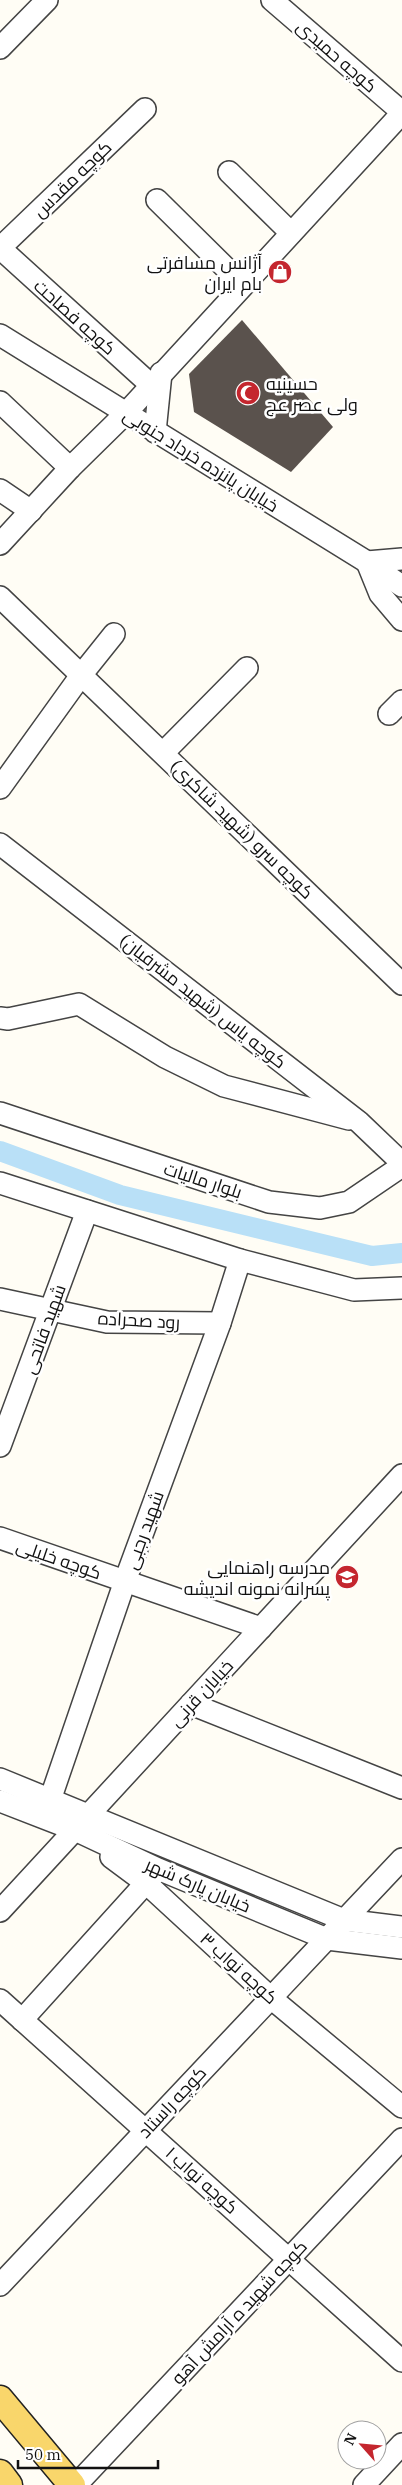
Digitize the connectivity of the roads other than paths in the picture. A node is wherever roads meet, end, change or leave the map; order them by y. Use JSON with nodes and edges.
{"nodes":[{"id":1,"x":48,"y":0,"type":"edge"},
{"id":2,"x":272,"y":0,"type":"edge"},
{"id":3,"x":0,"y":48,"type":"edge"},
{"id":4,"x":145,"y":109,"type":"dead end"},
{"id":5,"x":402,"y":112,"type":"edge"},
{"id":6,"x":229,"y":172,"type":"dead end"},
{"id":7,"x":158,"y":200,"type":"dead end"},
{"id":8,"x":291,"y":233,"type":"junction"},
{"id":9,"x":0,"y":248,"type":"edge"},
{"id":10,"x":243,"y":285,"type":"junction"},
{"id":11,"x":0,"y":335,"type":"edge"},
{"id":12,"x":156,"y":379,"type":"junction"},
{"id":13,"x":0,"y":402,"type":"edge"},
{"id":14,"x":126,"y":414,"type":"junction"},
{"id":15,"x":155,"y":432,"type":"junction"},
{"id":16,"x":70,"y":468,"type":"junction"},
{"id":17,"x":0,"y":490,"type":"edge"},
{"id":18,"x":30,"y":511,"type":"junction"},
{"id":19,"x":0,"y":544,"type":"edge"},
{"id":20,"x":402,"y":559,"type":"edge"},
{"id":21,"x":367,"y":562,"type":"junction"},
{"id":22,"x":402,"y":586,"type":"edge"},
{"id":23,"x":0,"y":597,"type":"edge"},
{"id":24,"x":402,"y":620,"type":"edge"},
{"id":25,"x":114,"y":634,"type":"dead end"},
{"id":26,"x":247,"y":668,"type":"dead end"},
{"id":27,"x":82,"y":674,"type":"junction"},
{"id":28,"x":164,"y":752,"type":"junction"},
{"id":29,"x":0,"y":788,"type":"edge"},
{"id":30,"x":0,"y":844,"type":"edge"},
{"id":31,"x":402,"y":984,"type":"edge"},
{"id":32,"x":0,"y":1018,"type":"edge"},
{"id":33,"x":0,"y":1114,"type":"edge"},
{"id":34,"x":359,"y":1122,"type":"junction"},
{"id":35,"x":402,"y":1164,"type":"edge"},
{"id":36,"x":0,"y":1182,"type":"edge"},
{"id":37,"x":87,"y":1211,"type":"junction"},
{"id":38,"x":240,"y":1260,"type":"junction"},
{"id":39,"x":402,"y":1288,"type":"edge"},
{"id":40,"x":0,"y":1300,"type":"edge"},
{"id":41,"x":51,"y":1309,"type":"junction"},
{"id":42,"x":220,"y":1322,"type":"junction"},
{"id":43,"x":0,"y":1446,"type":"edge"},
{"id":44,"x":402,"y":1475,"type":"edge"},
{"id":45,"x":0,"y":1538,"type":"edge"},
{"id":46,"x":125,"y":1582,"type":"junction"},
{"id":47,"x":261,"y":1628,"type":"junction"},
{"id":48,"x":191,"y":1704,"type":"junction"},
{"id":49,"x":0,"y":1779,"type":"edge"},
{"id":50,"x":402,"y":1788,"type":"edge"},
{"id":51,"x":50,"y":1800,"type":"junction"},
{"id":52,"x":0,"y":1801,"type":"edge"},
{"id":53,"x":81,"y":1823,"type":"junction"},
{"id":54,"x":402,"y":1859,"type":"edge"},
{"id":55,"x":152,"y":1876,"type":"junction"},
{"id":56,"x":0,"y":1911,"type":"edge"},
{"id":57,"x":344,"y":1920,"type":"junction"},
{"id":58,"x":402,"y":1927,"type":"edge"},
{"id":59,"x":327,"y":1939,"type":"junction"},
{"id":60,"x":402,"y":1948,"type":"edge"},
{"id":61,"x":271,"y":1998,"type":"junction"},
{"id":62,"x":0,"y":2000,"type":"edge"},
{"id":63,"x":22,"y":2020,"type":"junction"},
{"id":64,"x":402,"y":2107,"type":"edge"},
{"id":65,"x":146,"y":2130,"type":"junction"},
{"id":66,"x":402,"y":2139,"type":"edge"},
{"id":67,"x":289,"y":2259,"type":"junction"},
{"id":68,"x":0,"y":2284,"type":"edge"},
{"id":69,"x":402,"y":2361,"type":"edge"},
{"id":70,"x":0,"y":2399,"type":"edge"},
{"id":71,"x":402,"y":2444,"type":"edge"},
{"id":72,"x":0,"y":2473,"type":"edge"},
{"id":73,"x":10,"y":2485,"type":"edge"},
{"id":74,"x":72,"y":2485,"type":"edge"},
{"id":75,"x":76,"y":2485,"type":"edge"},
{"id":76,"x":364,"y":2485,"type":"edge"}],
"edges":[{"from":1,"to":3,"type":"street"},
{"from":2,"to":5,"type":"street","name":"کوچه حمیدی"},
{"from":4,"to":9,"type":"street","name":"کوچه مقدس"},
{"from":5,"to":8,"type":"street"},
{"from":6,"to":8,"type":"street"},
{"from":7,"to":10,"type":"street"},
{"from":8,"to":10,"type":"street"},
{"from":9,"to":12,"type":"street","name":"کوچه فصاحت"},
{"from":10,"to":12,"type":"street"},
{"from":11,"to":14,"type":"street","name":"خیابان پانزده خرداد جنوبی"},
{"from":12,"to":14,"type":"street"},
{"from":12,"to":15,"type":"street"},
{"from":13,"to":16,"type":"street"},
{"from":14,"to":15,"type":"street","name":"خیابان پانزده خرداد جنوبی"},
{"from":14,"to":16,"type":"street"},
{"from":15,"to":21,"type":"street","name":"خیابان پانزده خرداد جنوبی"},
{"from":16,"to":18,"type":"street"},
{"from":17,"to":18,"type":"street"},
{"from":18,"to":19,"type":"street"},
{"from":20,"to":21,"type":"street"},
{"from":21,"to":22,"type":"street","name":"خیابان پانزده خرداد جنوبی"},
{"from":21,"to":24,"type":"street"},
{"from":23,"to":27,"type":"street","name":"کوچه سرو (شهید شاکری)"},
{"from":25,"to":27,"type":"street"},
{"from":26,"to":28,"type":"street"},
{"from":27,"to":28,"type":"street","name":"کوچه سرو (شهید شاکری)"},
{"from":27,"to":29,"type":"street"},
{"from":28,"to":31,"type":"street","name":"کوچه سرو (شهید شاکری)"},
{"from":30,"to":34,"type":"street","name":"کوچه یاس (شهید مشرفیان)"},
{"from":32,"to":34,"type":"street"},
{"from":33,"to":35,"type":"street","name":"بلوار مالیات"},
{"from":34,"to":35,"type":"street","name":"کوچه یاس (شهید مشرفیان)"},
{"from":36,"to":37,"type":"street"},
{"from":37,"to":38,"type":"street"},
{"from":37,"to":41,"type":"street","name":"شهید فاتحی"},
{"from":38,"to":39,"type":"street"},
{"from":38,"to":42,"type":"street","name":"شهید رجبی"},
{"from":40,"to":41,"type":"street","name":"رود صحراده"},
{"from":41,"to":42,"type":"street","name":"رود صحراده"},
{"from":41,"to":43,"type":"street","name":"شهید فاتحی"},
{"from":42,"to":46,"type":"street","name":"شهید رجبی"},
{"from":44,"to":47,"type":"street","name":"خیابان قرنی"},
{"from":45,"to":46,"type":"street","name":"کوچه خلیلی"},
{"from":46,"to":47,"type":"street","name":"کوچه خلیلی"},
{"from":46,"to":51,"type":"street","name":"شهید رجبی"},
{"from":47,"to":48,"type":"street","name":"خیابان قرنی"},
{"from":48,"to":50,"type":"street"},
{"from":48,"to":53,"type":"street","name":"خیابان قرنی"},
{"from":49,"to":51,"type":"street","name":"خیابان پارک شهر"},
{"from":51,"to":53,"type":"street","name":"خیابان پارک شهر"},
{"from":52,"to":53,"type":"street","name":"خیابان پارک شهر"},
{"from":53,"to":55,"type":"street","name":"کوچه نواب ۳"},
{"from":53,"to":56,"type":"street","name":"خیابان قرنی"},
{"from":53,"to":57,"type":"street","name":"خیابان پارک شهر"},
{"from":54,"to":57,"type":"street","name":"کوچه راستاد"},
{"from":55,"to":59,"type":"street","name":"خیابان پارک شهر"},
{"from":55,"to":61,"type":"street","name":"کوچه نواب ۳"},
{"from":55,"to":63,"type":"street"},
{"from":57,"to":58,"type":"street","name":"خیابان پارک شهر"},
{"from":57,"to":59,"type":"street","name":"کوچه راستاد"},
{"from":59,"to":60,"type":"street","name":"خیابان پارک شهر"},
{"from":59,"to":61,"type":"street","name":"کوچه راستاد"},
{"from":61,"to":64,"type":"street","name":"کوچه نواب ۳"},
{"from":61,"to":65,"type":"street","name":"کوچه راستاد"},
{"from":62,"to":63,"type":"street","name":"کوچه نواب ۱"},
{"from":63,"to":65,"type":"street","name":"کوچه نواب ۱"},
{"from":65,"to":67,"type":"street","name":"کوچه نواب ۱"},
{"from":65,"to":68,"type":"street","name":"کوچه راستاد"},
{"from":66,"to":67,"type":"street","name":"کوچه شهید ه آرامش آهو"},
{"from":67,"to":69,"type":"street","name":"کوچه نواب ۱"},
{"from":67,"to":75,"type":"street","name":"کوچه شهید ه آرامش آهو"},
{"from":70,"to":74,"type":"main road"},
{"from":71,"to":76,"type":"street"},
{"from":72,"to":73,"type":"main road"}]}
